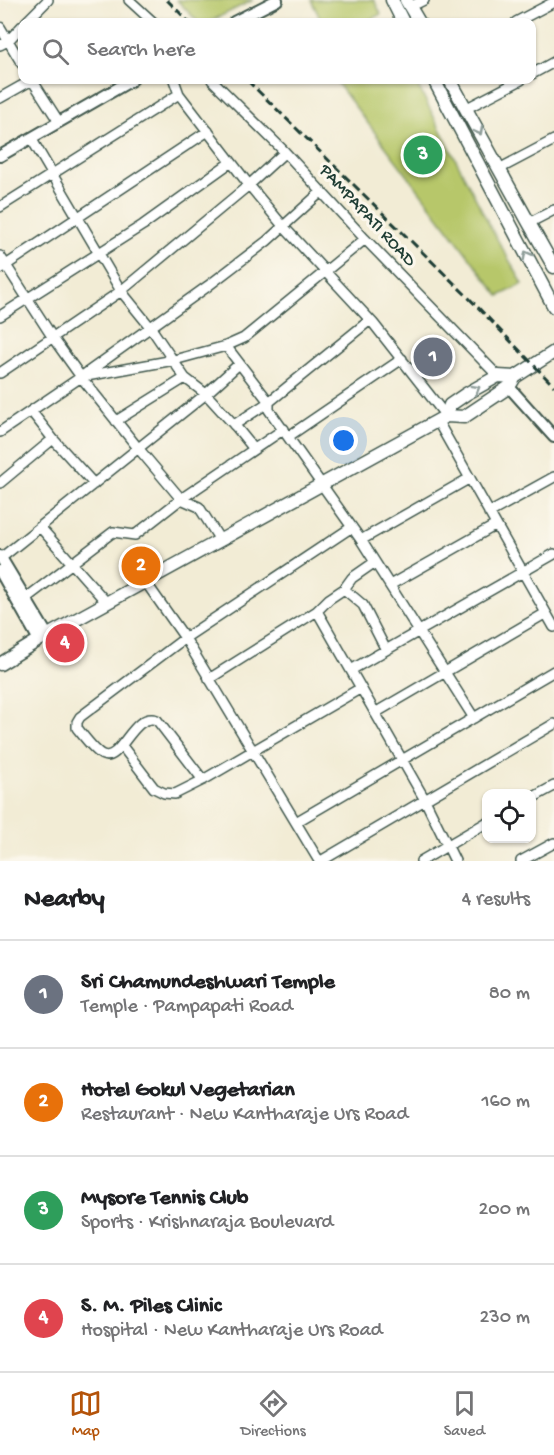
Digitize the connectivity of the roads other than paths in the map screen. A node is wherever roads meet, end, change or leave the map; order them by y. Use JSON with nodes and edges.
{"nodes":[{"id":1,"x":48,"y":0,"type":"edge"},
{"id":2,"x":129,"y":0,"type":"edge"},
{"id":3,"x":277,"y":0,"type":"edge"},
{"id":4,"x":392,"y":0,"type":"edge"},
{"id":5,"x":424,"y":0,"type":"edge"},
{"id":6,"x":554,"y":2,"type":"edge"},
{"id":7,"x":408,"y":4,"type":"edge"},
{"id":8,"x":30,"y":18,"type":"edge"},
{"id":9,"x":149,"y":18,"type":"edge"},
{"id":10,"x":242,"y":18,"type":"edge"},
{"id":11,"x":402,"y":18,"type":"edge"},
{"id":12,"x":417,"y":18,"type":"edge"},
{"id":13,"x":524,"y":18,"type":"edge"},
{"id":14,"x":0,"y":27,"type":"edge"},
{"id":15,"x":18,"y":30,"type":"edge"},
{"id":16,"x":4,"y":43,"type":"edge"},
{"id":17,"x":18,"y":59,"type":"edge"},
{"id":18,"x":554,"y":62,"type":"edge"},
{"id":19,"x":536,"y":71,"type":"edge"},
{"id":20,"x":25,"y":84,"type":"edge"},
{"id":21,"x":35,"y":84,"type":"edge"},
{"id":22,"x":125,"y":84,"type":"edge"},
{"id":23,"x":175,"y":84,"type":"edge"},
{"id":24,"x":216,"y":84,"type":"edge"},
{"id":25,"x":436,"y":84,"type":"edge"},
{"id":26,"x":452,"y":84,"type":"edge"},
{"id":27,"x":513,"y":84,"type":"edge"},
{"id":28,"x":179,"y":94,"type":"junction"},
{"id":29,"x":0,"y":98,"type":"edge"},
{"id":30,"x":467,"y":108,"type":"junction"},
{"id":31,"x":59,"y":122,"type":"junction"},
{"id":32,"x":208,"y":131,"type":"junction"},
{"id":33,"x":31,"y":138,"type":"junction"},
{"id":34,"x":554,"y":140,"type":"edge"},
{"id":35,"x":285,"y":152,"type":"junction"},
{"id":36,"x":0,"y":156,"type":"edge"},
{"id":37,"x":231,"y":162,"type":"junction"},
{"id":38,"x":499,"y":169,"type":"junction"},
{"id":39,"x":52,"y":174,"type":"junction"},
{"id":40,"x":249,"y":185,"type":"junction"},
{"id":41,"x":321,"y":192,"type":"junction"},
{"id":42,"x":0,"y":207,"type":"edge"},
{"id":43,"x":554,"y":210,"type":"edge"},
{"id":44,"x":78,"y":217,"type":"junction"},
{"id":45,"x":529,"y":224,"type":"junction"},
{"id":46,"x":283,"y":226,"type":"junction"},
{"id":47,"x":365,"y":239,"type":"junction"},
{"id":48,"x":100,"y":253,"type":"junction"},
{"id":49,"x":0,"y":256,"type":"edge"},
{"id":50,"x":3,"y":267,"type":"edge"},
{"id":51,"x":554,"y":267,"type":"edge"},
{"id":52,"x":325,"y":271,"type":"junction"},
{"id":53,"x":121,"y":291,"type":"junction"},
{"id":54,"x":27,"y":299,"type":"junction"},
{"id":55,"x":554,"y":307,"type":"edge"},
{"id":56,"x":0,"y":316,"type":"edge"},
{"id":57,"x":370,"y":320,"type":"junction"},
{"id":58,"x":151,"y":328,"type":"junction"},
{"id":59,"x":53,"y":338,"type":"junction"},
{"id":60,"x":226,"y":346,"type":"junction"},
{"id":61,"x":554,"y":352,"type":"edge"},
{"id":62,"x":402,"y":359,"type":"junction"},
{"id":63,"x":174,"y":360,"type":"junction"},
{"id":64,"x":239,"y":364,"type":"junction"},
{"id":65,"x":0,"y":374,"type":"edge"},
{"id":66,"x":498,"y":376,"type":"junction"},
{"id":67,"x":81,"y":377,"type":"junction"},
{"id":68,"x":185,"y":378,"type":"junction"},
{"id":69,"x":512,"y":382,"type":"junction"},
{"id":70,"x":206,"y":394,"type":"junction"},
{"id":71,"x":269,"y":402,"type":"junction"},
{"id":72,"x":30,"y":411,"type":"junction"},
{"id":73,"x":441,"y":418,"type":"junction"},
{"id":74,"x":116,"y":421,"type":"junction"},
{"id":75,"x":234,"y":425,"type":"junction"},
{"id":76,"x":0,"y":432,"type":"edge"},
{"id":77,"x":286,"y":433,"type":"junction"},
{"id":78,"x":554,"y":437,"type":"edge"},
{"id":79,"x":53,"y":439,"type":"junction"},
{"id":80,"x":138,"y":448,"type":"junction"},
{"id":81,"x":254,"y":450,"type":"junction"},
{"id":82,"x":554,"y":477,"type":"edge"},
{"id":83,"x":470,"y":478,"type":"junction"},
{"id":84,"x":0,"y":483,"type":"edge"},
{"id":85,"x":94,"y":484,"type":"junction"},
{"id":86,"x":321,"y":484,"type":"junction"},
{"id":87,"x":181,"y":499,"type":"junction"},
{"id":88,"x":489,"y":513,"type":"junction"},
{"id":89,"x":496,"y":525,"type":"junction"},
{"id":90,"x":40,"y":527,"type":"junction"},
{"id":91,"x":352,"y":527,"type":"junction"},
{"id":92,"x":220,"y":540,"type":"junction"},
{"id":93,"x":361,"y":540,"type":"junction"},
{"id":94,"x":554,"y":554,"type":"edge"},
{"id":95,"x":1,"y":557,"type":"edge"},
{"id":96,"x":375,"y":562,"type":"junction"},
{"id":97,"x":73,"y":563,"type":"junction"},
{"id":98,"x":0,"y":571,"type":"edge"},
{"id":99,"x":522,"y":572,"type":"junction"},
{"id":100,"x":145,"y":581,"type":"junction"},
{"id":101,"x":390,"y":585,"type":"junction"},
{"id":102,"x":344,"y":589,"type":"junction"},
{"id":103,"x":25,"y":599,"type":"junction"},
{"id":104,"x":107,"y":603,"type":"junction"},
{"id":105,"x":317,"y":611,"type":"junction"},
{"id":106,"x":546,"y":614,"type":"junction"},
{"id":107,"x":554,"y":627,"type":"edge"},
{"id":108,"x":418,"y":631,"type":"junction"},
{"id":109,"x":43,"y":638,"type":"junction"},
{"id":110,"x":185,"y":638,"type":"junction"},
{"id":111,"x":386,"y":650,"type":"junction"},
{"id":112,"x":0,"y":664,"type":"edge"},
{"id":113,"x":351,"y":670,"type":"junction"},
{"id":114,"x":554,"y":671,"type":"edge"},
{"id":115,"x":445,"y":672,"type":"junction"},
{"id":116,"x":209,"y":679,"type":"junction"},
{"id":117,"x":361,"y":688,"type":"junction"},
{"id":118,"x":375,"y":713,"type":"junction"},
{"id":119,"x":474,"y":718,"type":"junction"},
{"id":120,"x":554,"y":724,"type":"edge"},
{"id":121,"x":122,"y":746,"type":"junction"},
{"id":122,"x":253,"y":751,"type":"junction"},
{"id":123,"x":402,"y":760,"type":"junction"},
{"id":124,"x":203,"y":780,"type":"junction"},
{"id":125,"x":554,"y":786,"type":"edge"},
{"id":126,"x":536,"y":795,"type":"edge"},
{"id":127,"x":425,"y":800,"type":"junction"},
{"id":128,"x":296,"y":822,"type":"junction"},
{"id":129,"x":482,"y":826,"type":"edge"},
{"id":130,"x":554,"y":843,"type":"edge"},
{"id":131,"x":448,"y":845,"type":"junction"},
{"id":132,"x":320,"y":861,"type":"edge"},
{"id":133,"x":421,"y":861,"type":"edge"},
{"id":134,"x":455,"y":861,"type":"edge"},
{"id":135,"x":520,"y":861,"type":"edge"}],
"edges":[{"from":1,"to":8,"type":"street"},
{"from":2,"to":9,"type":"street"},
{"from":3,"to":10,"type":"street"},
{"from":4,"to":11,"type":"main road"},
{"from":5,"to":7,"type":"street"},
{"from":6,"to":13,"type":"street"},
{"from":7,"to":12,"type":"main road"},
{"from":14,"to":16,"type":"street"},
{"from":15,"to":16,"type":"street"},
{"from":16,"to":17,"type":"street"},
{"from":18,"to":19,"type":"street"},
{"from":20,"to":29,"type":"street"},
{"from":21,"to":31,"type":"street"},
{"from":22,"to":31,"type":"street"},
{"from":23,"to":28,"type":"street"},
{"from":24,"to":35,"type":"street","name":"PAMPAPATI ROAD"},
{"from":55,"to":25,"type":"main road","one_way":true},
{"from":26,"to":30,"type":"main road"},
{"from":27,"to":30,"type":"street"},
{"from":28,"to":32,"type":"street"},
{"from":28,"to":39,"type":"street"},
{"from":30,"to":38,"type":"main road","one_way":true},
{"from":31,"to":33,"type":"street"},
{"from":32,"to":37,"type":"street"},
{"from":32,"to":44,"type":"street"},
{"from":33,"to":36,"type":"street"},
{"from":33,"to":39,"type":"street"},
{"from":34,"to":38,"type":"street"},
{"from":35,"to":40,"type":"street"},
{"from":35,"to":41,"type":"street","name":"PAMPAPATI ROAD"},
{"from":37,"to":40,"type":"street"},
{"from":37,"to":48,"type":"street"},
{"from":38,"to":45,"type":"main road"},
{"from":39,"to":42,"type":"street"},
{"from":39,"to":44,"type":"street"},
{"from":40,"to":46,"type":"street"},
{"from":40,"to":53,"type":"street"},
{"from":41,"to":46,"type":"street"},
{"from":41,"to":47,"type":"street","name":"PAMPAPATI ROAD"},
{"from":43,"to":45,"type":"street"},
{"from":44,"to":48,"type":"street"},
{"from":44,"to":50,"type":"street"},
{"from":45,"to":51,"type":"main road"},
{"from":46,"to":52,"type":"street"},
{"from":46,"to":58,"type":"street"},
{"from":47,"to":52,"type":"street"},
{"from":47,"to":66,"type":"street","name":"PAMPAPATI ROAD"},
{"from":48,"to":53,"type":"street"},
{"from":48,"to":54,"type":"street"},
{"from":49,"to":50,"type":"street"},
{"from":50,"to":54,"type":"street"},
{"from":52,"to":57,"type":"street"},
{"from":52,"to":60,"type":"street"},
{"from":53,"to":58,"type":"street"},
{"from":53,"to":59,"type":"street"},
{"from":54,"to":56,"type":"street"},
{"from":54,"to":59,"type":"street"},
{"from":57,"to":62,"type":"street"},
{"from":57,"to":71,"type":"street"},
{"from":58,"to":63,"type":"street"},
{"from":58,"to":67,"type":"street"},
{"from":59,"to":65,"type":"street"},
{"from":59,"to":67,"type":"street"},
{"from":60,"to":63,"type":"street"},
{"from":60,"to":64,"type":"street"},
{"from":61,"to":69,"type":"main road"},
{"from":62,"to":73,"type":"street"},
{"from":62,"to":77,"type":"street"},
{"from":63,"to":67,"type":"street"},
{"from":63,"to":68,"type":"street"},
{"from":64,"to":70,"type":"street"},
{"from":64,"to":71,"type":"street"},
{"from":66,"to":69,"type":"main road"},
{"from":73,"to":66,"type":"main road","one_way":true},
{"from":67,"to":72,"type":"street"},
{"from":67,"to":74,"type":"street"},
{"from":68,"to":70,"type":"street"},
{"from":68,"to":74,"type":"street"},
{"from":69,"to":73,"type":"main road"},
{"from":69,"to":78,"type":"street"},
{"from":70,"to":75,"type":"street"},
{"from":70,"to":80,"type":"street"},
{"from":71,"to":75,"type":"street"},
{"from":71,"to":77,"type":"street"},
{"from":72,"to":76,"type":"street"},
{"from":72,"to":79,"type":"street"},
{"from":73,"to":83,"type":"street"},
{"from":73,"to":86,"type":"main road"},
{"from":74,"to":80,"type":"street"},
{"from":75,"to":81,"type":"street"},
{"from":77,"to":81,"type":"street"},
{"from":77,"to":86,"type":"street"},
{"from":79,"to":84,"type":"street"},
{"from":79,"to":85,"type":"street"},
{"from":80,"to":85,"type":"street"},
{"from":80,"to":87,"type":"street"},
{"from":81,"to":87,"type":"street"},
{"from":82,"to":88,"type":"street"},
{"from":83,"to":88,"type":"street"},
{"from":83,"to":93,"type":"street"},
{"from":85,"to":90,"type":"street"},
{"from":86,"to":91,"type":"street"},
{"from":86,"to":92,"type":"main road"},
{"from":87,"to":92,"type":"street"},
{"from":87,"to":97,"type":"street"},
{"from":88,"to":89,"type":"street"},
{"from":89,"to":99,"type":"street"},
{"from":89,"to":101,"type":"street"},
{"from":90,"to":95,"type":"street"},
{"from":90,"to":97,"type":"street"},
{"from":91,"to":93,"type":"street"},
{"from":91,"to":110,"type":"street"},
{"from":92,"to":100,"type":"main road"},
{"from":93,"to":96,"type":"street"},
{"from":94,"to":99,"type":"street"},
{"from":95,"to":103,"type":"street"},
{"from":96,"to":101,"type":"street"},
{"from":96,"to":102,"type":"street"},
{"from":97,"to":103,"type":"street"},
{"from":97,"to":104,"type":"street"},
{"from":98,"to":109,"type":"street"},
{"from":99,"to":106,"type":"street"},
{"from":99,"to":108,"type":"street"},
{"from":100,"to":104,"type":"main road"},
{"from":100,"to":110,"type":"street"},
{"from":101,"to":108,"type":"street"},
{"from":102,"to":105,"type":"street"},
{"from":102,"to":111,"type":"street"},
{"from":103,"to":109,"type":"street"},
{"from":104,"to":109,"type":"main road"},
{"from":105,"to":113,"type":"street"},
{"from":105,"to":116,"type":"street"},
{"from":106,"to":107,"type":"street"},
{"from":106,"to":115,"type":"street"},
{"from":108,"to":111,"type":"street"},
{"from":108,"to":115,"type":"street"},
{"from":109,"to":112,"type":"main road"},
{"from":110,"to":116,"type":"street"},
{"from":110,"to":121,"type":"street"},
{"from":111,"to":113,"type":"street"},
{"from":113,"to":117,"type":"street"},
{"from":114,"to":119,"type":"street"},
{"from":115,"to":118,"type":"street"},
{"from":115,"to":119,"type":"street"},
{"from":116,"to":122,"type":"street"},
{"from":117,"to":118,"type":"street"},
{"from":117,"to":122,"type":"street"},
{"from":118,"to":123,"type":"street"},
{"from":119,"to":123,"type":"street"},
{"from":120,"to":127,"type":"street"},
{"from":121,"to":124,"type":"street"},
{"from":121,"to":124,"type":"street"},
{"from":122,"to":124,"type":"street"},
{"from":122,"to":128,"type":"street"},
{"from":123,"to":127,"type":"street"},
{"from":123,"to":128,"type":"street"},
{"from":125,"to":126,"type":"street"},
{"from":127,"to":131,"type":"street"},
{"from":127,"to":132,"type":"street"},
{"from":128,"to":132,"type":"street"},
{"from":129,"to":131,"type":"street"},
{"from":130,"to":135,"type":"street"},
{"from":131,"to":133,"type":"street"},
{"from":131,"to":134,"type":"street"}]}
